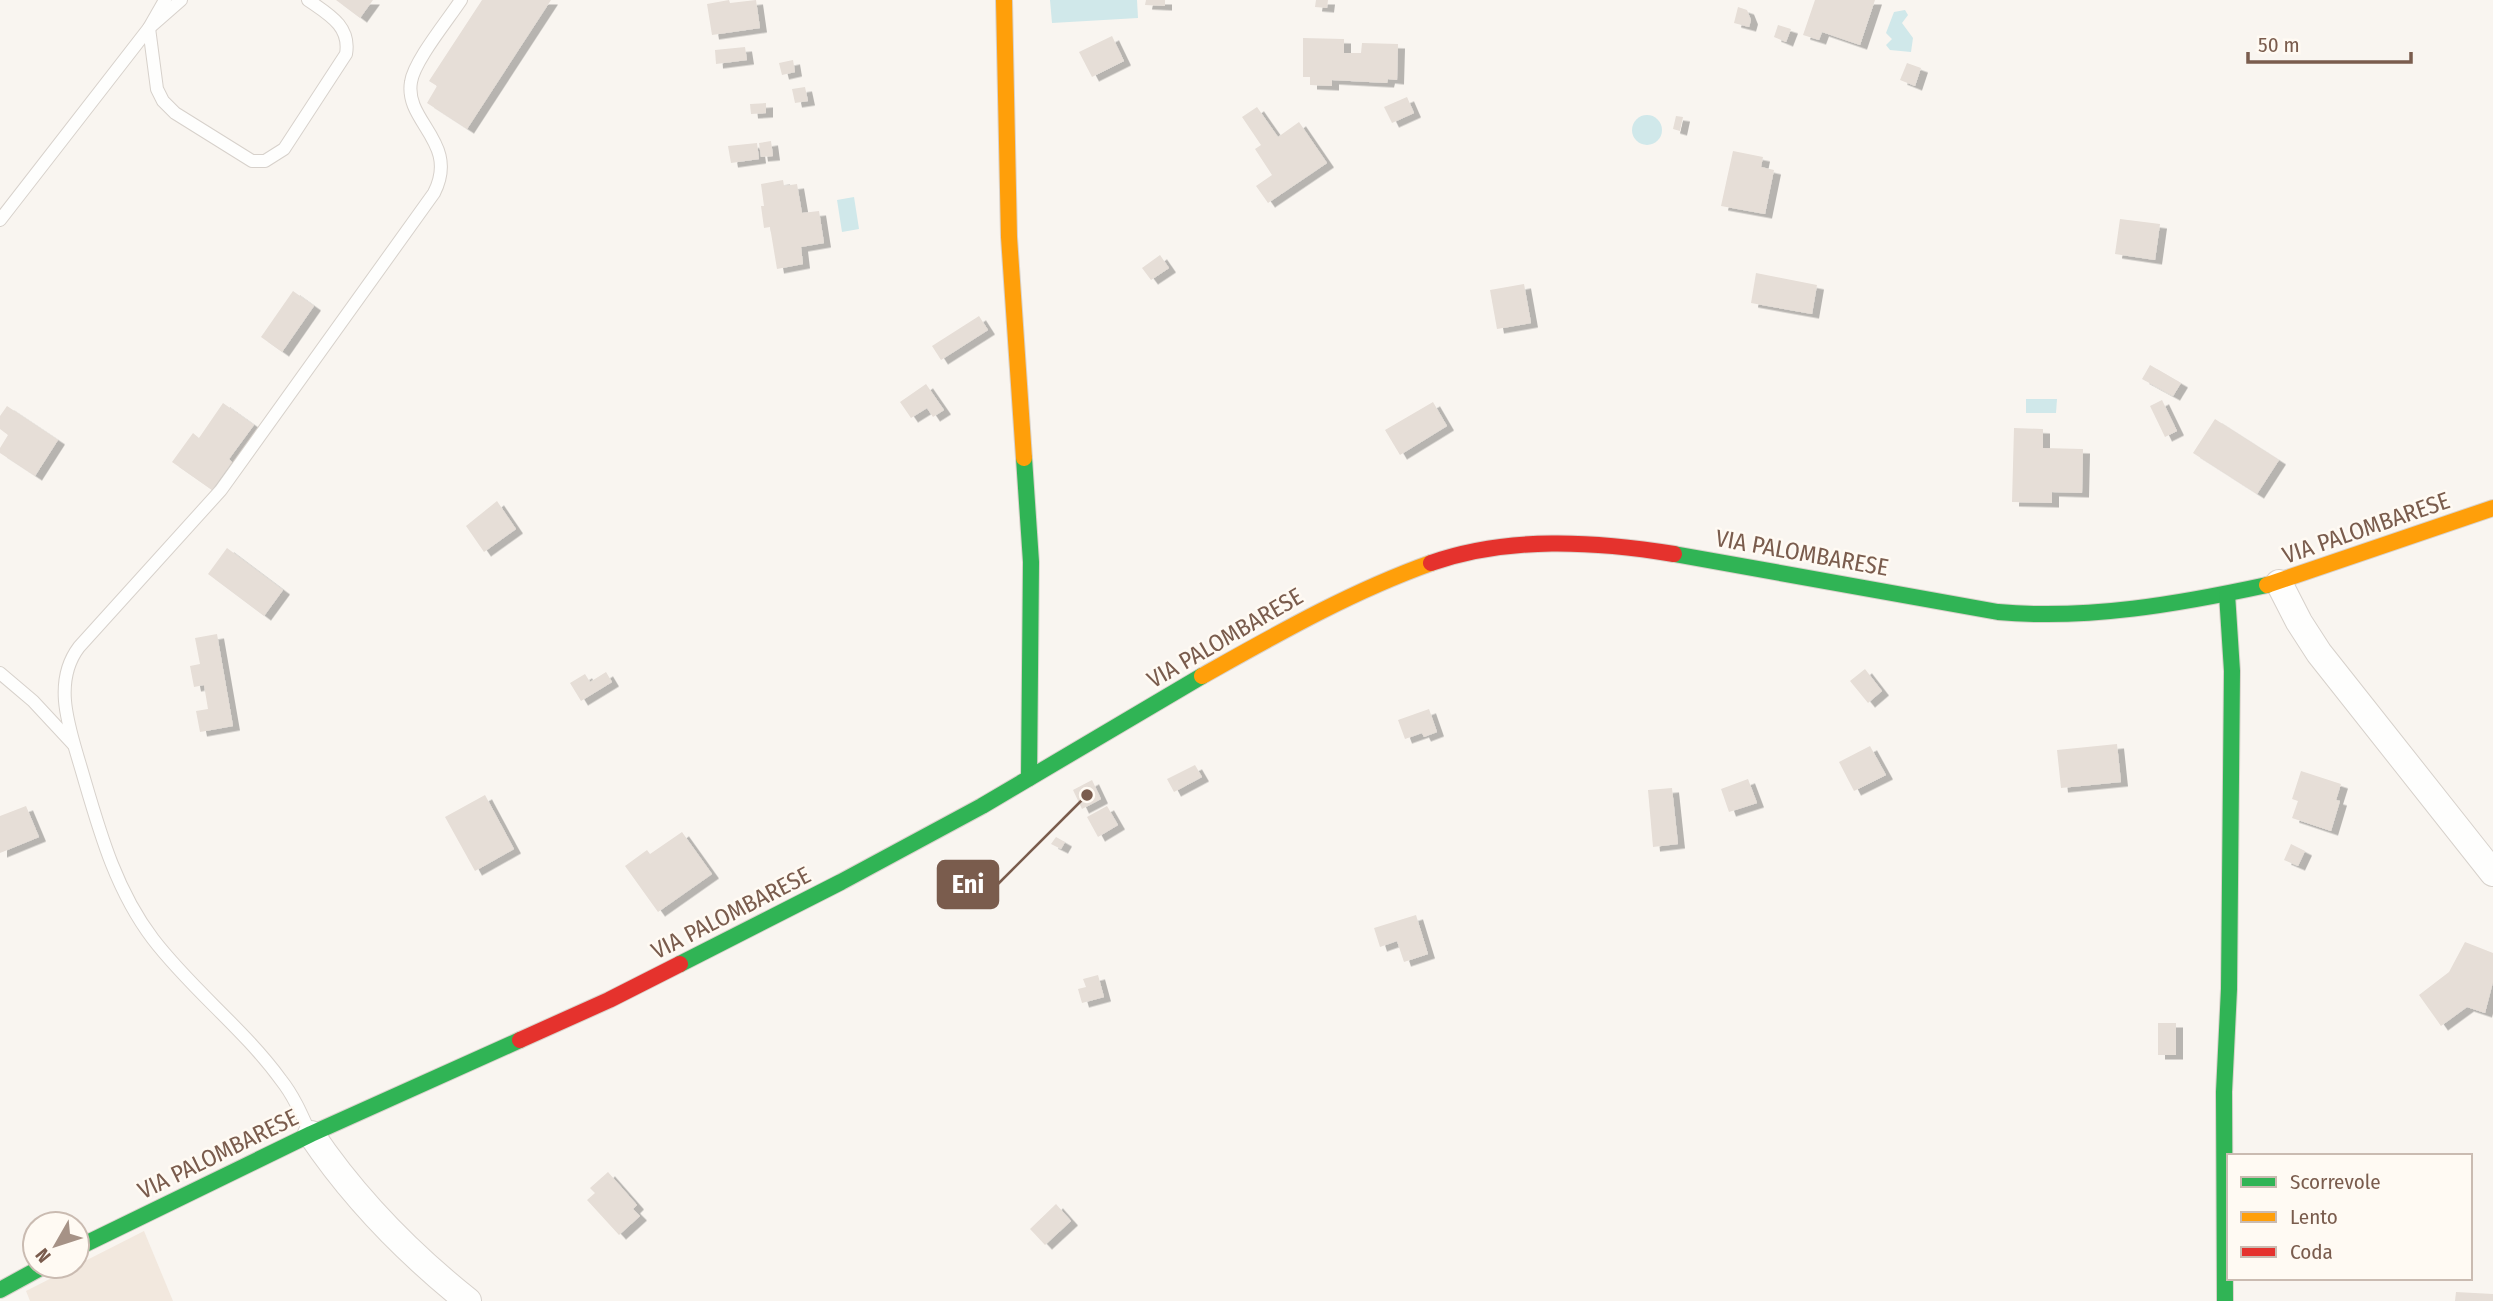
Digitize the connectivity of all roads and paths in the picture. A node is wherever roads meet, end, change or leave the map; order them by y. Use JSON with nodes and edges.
{"nodes":[{"id":1,"x":165,"y":0,"type":"edge"},
{"id":2,"x":181,"y":0,"type":"edge"},
{"id":3,"x":308,"y":0,"type":"edge"},
{"id":4,"x":461,"y":0,"type":"edge"},
{"id":5,"x":1004,"y":0,"type":"edge"},
{"id":6,"x":149,"y":28,"type":"junction"},
{"id":7,"x":0,"y":220,"type":"edge"},
{"id":8,"x":2493,"y":508,"type":"edge"},
{"id":9,"x":2278,"y":583,"type":"junction"},
{"id":10,"x":2227,"y":594,"type":"junction"},
{"id":11,"x":0,"y":673,"type":"edge"},
{"id":12,"x":75,"y":747,"type":"junction"},
{"id":13,"x":1029,"y":778,"type":"junction"},
{"id":14,"x":2493,"y":873,"type":"edge"},
{"id":15,"x":311,"y":1134,"type":"junction"},
{"id":16,"x":91,"y":1241,"type":"edge"},
{"id":17,"x":21,"y":1279,"type":"edge"},
{"id":18,"x":0,"y":1290,"type":"edge"},
{"id":19,"x":468,"y":1301,"type":"edge"},
{"id":20,"x":2225,"y":1301,"type":"edge"}],
"edges":[{"from":1,"to":6,"type":"lane"},
{"from":2,"to":6,"type":"lane"},
{"from":3,"to":6,"type":"lane"},
{"from":4,"to":12,"type":"lane"},
{"from":5,"to":13,"type":"main road"},
{"from":6,"to":7,"type":"lane"},
{"from":8,"to":9,"type":"main road","name":"VIA PALOMBARESE"},
{"from":9,"to":10,"type":"main road","name":"VIA PALOMBARESE"},
{"from":9,"to":14,"type":"street"},
{"from":10,"to":13,"type":"main road","name":"VIA PALOMBARESE"},
{"from":10,"to":20,"type":"main road"},
{"from":11,"to":12,"type":"lane"},
{"from":12,"to":15,"type":"lane"},
{"from":13,"to":15,"type":"main road","name":"VIA PALOMBARESE"},
{"from":15,"to":16,"type":"main road","name":"VIA PALOMBARESE"},
{"from":15,"to":19,"type":"street"},
{"from":17,"to":18,"type":"main road"}]}
